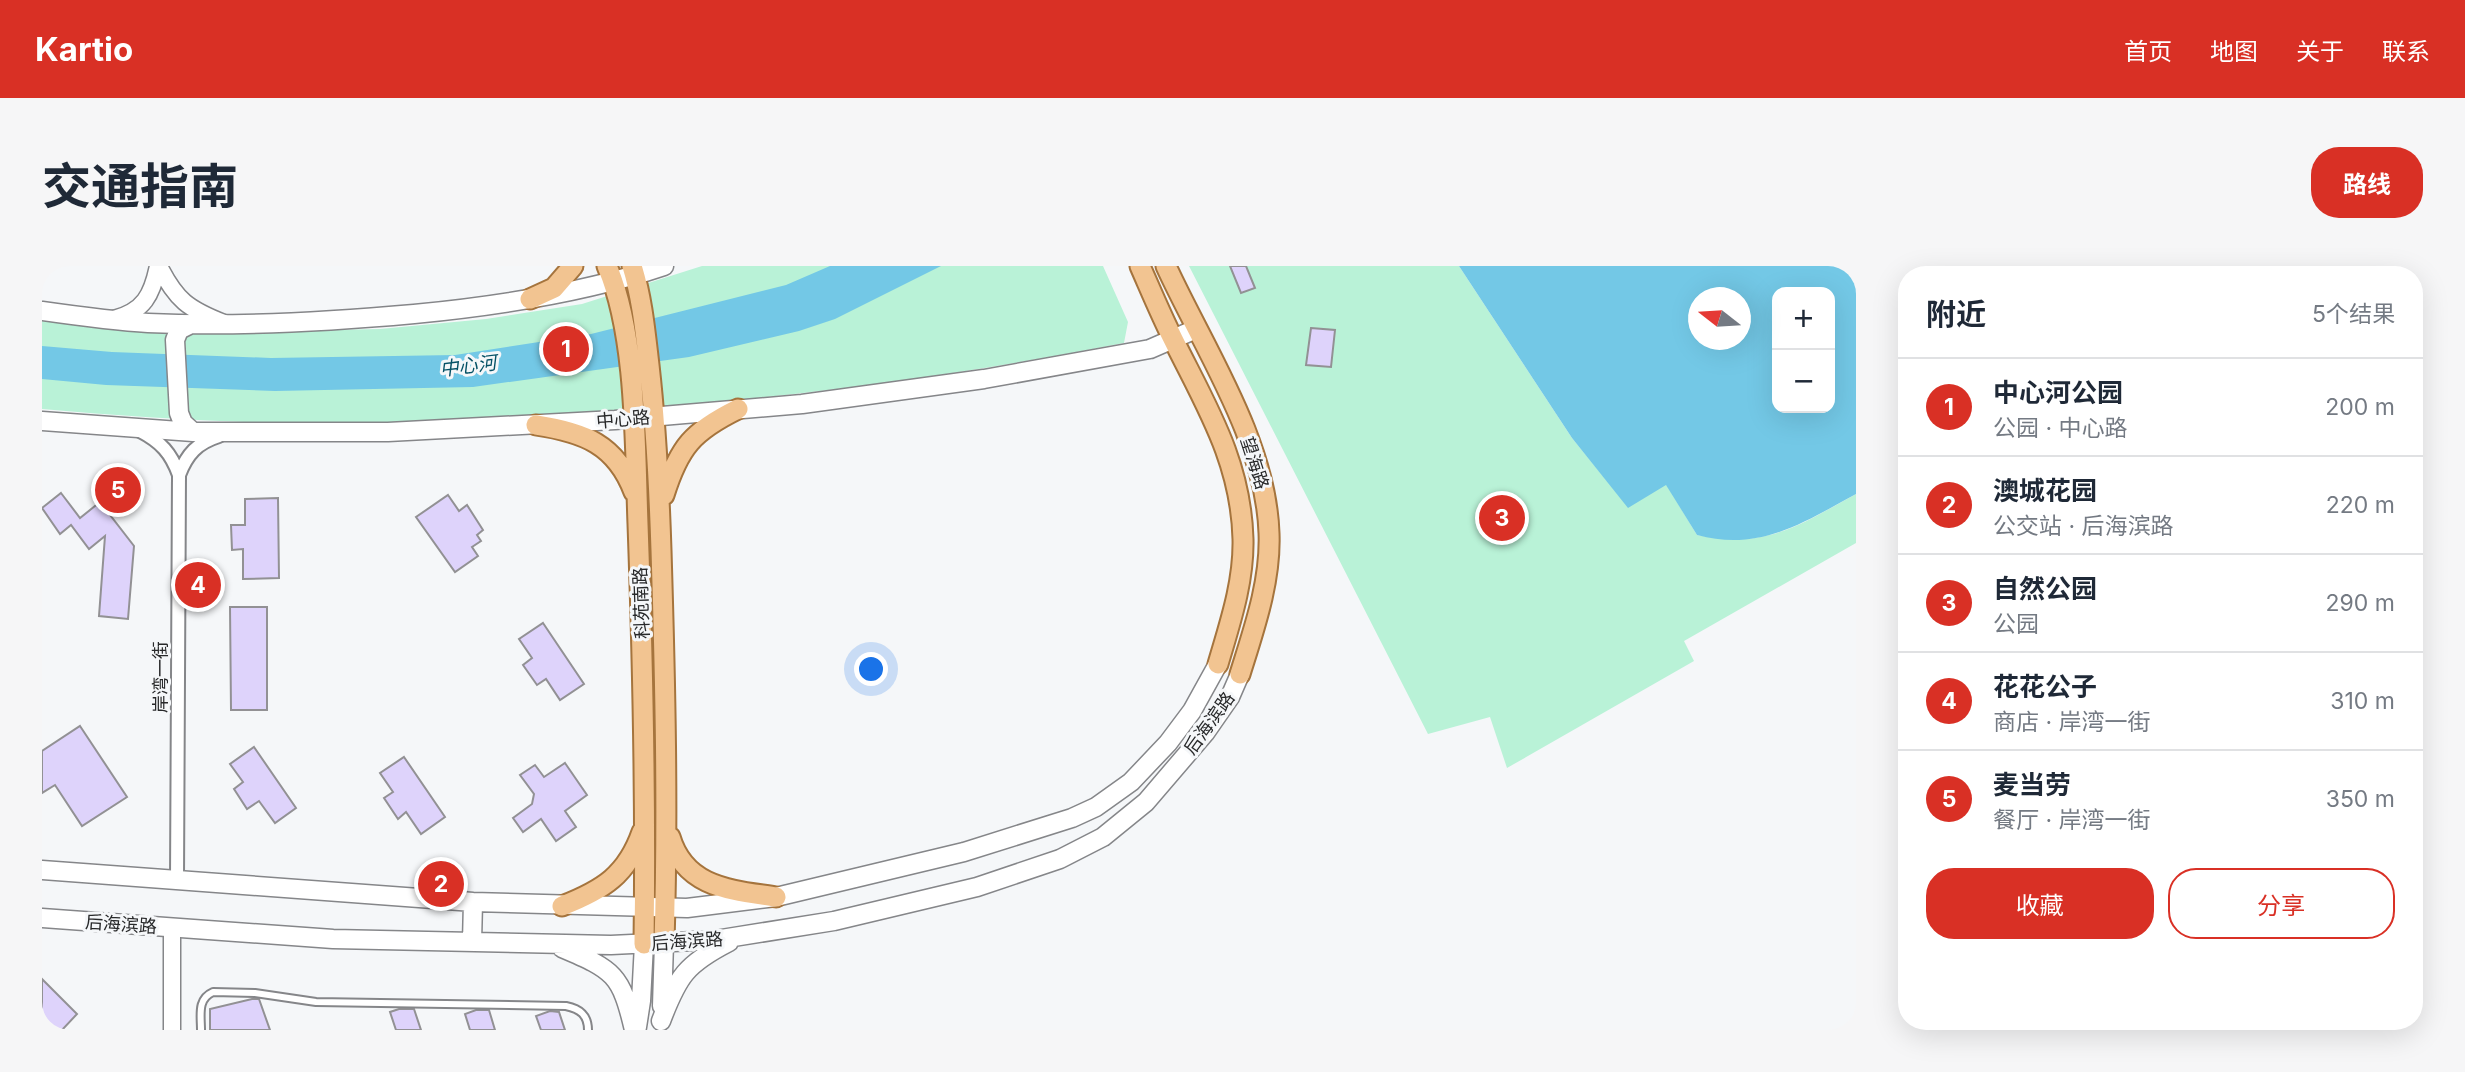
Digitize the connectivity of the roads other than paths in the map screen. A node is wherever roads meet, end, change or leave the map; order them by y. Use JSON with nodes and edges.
{"nodes":[{"id":1,"x":158,"y":266,"type":"edge"},
{"id":2,"x":573,"y":266,"type":"edge"},
{"id":3,"x":664,"y":266,"type":"edge"},
{"id":4,"x":1140,"y":266,"type":"edge"},
{"id":5,"x":1166,"y":266,"type":"edge"},
{"id":6,"x":633,"y":271,"type":"edge"},
{"id":7,"x":611,"y":274,"type":"edge"},
{"id":8,"x":530,"y":299,"type":"junction"},
{"id":9,"x":42,"y":311,"type":"edge"},
{"id":10,"x":111,"y":320,"type":"junction"},
{"id":11,"x":148,"y":323,"type":"junction"},
{"id":12,"x":191,"y":324,"type":"junction"},
{"id":13,"x":226,"y":324,"type":"junction"},
{"id":14,"x":1196,"y":329,"type":"junction"},
{"id":15,"x":170,"y":340,"type":"junction"},
{"id":16,"x":1173,"y":340,"type":"junction"},
{"id":17,"x":738,"y":409,"type":"junction"},
{"id":18,"x":174,"y":413,"type":"junction"},
{"id":19,"x":654,"y":416,"type":"junction"},
{"id":20,"x":634,"y":418,"type":"junction"},
{"id":21,"x":42,"y":421,"type":"edge"},
{"id":22,"x":536,"y":425,"type":"junction"},
{"id":23,"x":134,"y":428,"type":"junction"},
{"id":24,"x":155,"y":429,"type":"junction"},
{"id":25,"x":192,"y":432,"type":"junction"},
{"id":26,"x":231,"y":432,"type":"junction"},
{"id":27,"x":179,"y":475,"type":"junction"},
{"id":28,"x":637,"y":503,"type":"junction"},
{"id":29,"x":660,"y":509,"type":"junction"},
{"id":30,"x":1218,"y":664,"type":"joint"},
{"id":31,"x":1241,"y":674,"type":"joint"},
{"id":32,"x":646,"y":821,"type":"junction"},
{"id":33,"x":667,"y":828,"type":"junction"},
{"id":34,"x":42,"y":870,"type":"edge"},
{"id":35,"x":177,"y":880,"type":"junction"},
{"id":36,"x":776,"y":897,"type":"junction"},
{"id":37,"x":473,"y":902,"type":"junction"},
{"id":38,"x":562,"y":906,"type":"junction"},
{"id":39,"x":645,"y":907,"type":"junction"},
{"id":40,"x":665,"y":908,"type":"junction"},
{"id":41,"x":42,"y":918,"type":"edge"},
{"id":42,"x":172,"y":927,"type":"junction"},
{"id":43,"x":740,"y":936,"type":"junction"},
{"id":44,"x":472,"y":942,"type":"junction"},
{"id":45,"x":664,"y":943,"type":"junction"},
{"id":46,"x":552,"y":944,"type":"junction"},
{"id":47,"x":644,"y":944,"type":"junction"},
{"id":48,"x":661,"y":1025,"type":"edge"},
{"id":49,"x":172,"y":1030,"type":"edge"},
{"id":50,"x":201,"y":1030,"type":"edge"},
{"id":51,"x":588,"y":1030,"type":"edge"},
{"id":52,"x":635,"y":1030,"type":"edge"}],
"edges":[{"from":1,"to":10,"type":"street"},
{"from":1,"to":13,"type":"street"},
{"from":2,"to":8,"type":"main road"},
{"from":3,"to":6,"type":"main road"},
{"from":4,"to":16,"type":"main road","name":"望海路"},
{"from":5,"to":14,"type":"main road","name":"望海路"},
{"from":6,"to":7,"type":"main road"},
{"from":6,"to":19,"type":"main road","name":"科苑南路"},
{"from":7,"to":8,"type":"main road"},
{"from":7,"to":20,"type":"main road","name":"科苑南路"},
{"from":8,"to":13,"type":"main road"},
{"from":9,"to":10,"type":"main road"},
{"from":10,"to":11,"type":"main road"},
{"from":11,"to":12,"type":"main road"},
{"from":11,"to":15,"type":"main road"},
{"from":12,"to":13,"type":"main road"},
{"from":12,"to":15,"type":"main road"},
{"from":14,"to":16,"type":"main road","name":"中心路"},
{"from":14,"to":31,"type":"main road","name":"望海路"},
{"from":15,"to":18,"type":"main road"},
{"from":16,"to":17,"type":"main road","name":"中心路"},
{"from":16,"to":30,"type":"main road","name":"望海路"},
{"from":17,"to":19,"type":"main road","name":"中心路"},
{"from":17,"to":29,"type":"main road"},
{"from":18,"to":24,"type":"main road"},
{"from":18,"to":25,"type":"main road"},
{"from":19,"to":20,"type":"main road","name":"中心路"},
{"from":19,"to":29,"type":"main road","name":"科苑南路"},
{"from":20,"to":22,"type":"main road","name":"中心路"},
{"from":20,"to":28,"type":"main road","name":"科苑南路"},
{"from":21,"to":23,"type":"main road","name":"中心路"},
{"from":22,"to":26,"type":"main road","name":"中心路"},
{"from":22,"to":28,"type":"main road"},
{"from":23,"to":24,"type":"main road","name":"中心路"},
{"from":23,"to":27,"type":"street"},
{"from":24,"to":25,"type":"main road","name":"中心路"},
{"from":25,"to":26,"type":"main road","name":"中心路"},
{"from":26,"to":27,"type":"street"},
{"from":27,"to":35,"type":"street","name":"岸湾一街"},
{"from":28,"to":32,"type":"main road","name":"科苑南路"},
{"from":29,"to":33,"type":"main road","name":"科苑南路"},
{"from":30,"to":36,"type":"main road","name":"后海滨路"},
{"from":31,"to":43,"type":"main road","name":"后海滨路"},
{"from":32,"to":38,"type":"main road"},
{"from":32,"to":39,"type":"main road","name":"科苑南路"},
{"from":33,"to":36,"type":"main road"},
{"from":33,"to":40,"type":"main road","name":"科苑南路"},
{"from":34,"to":35,"type":"main road","name":"后海滨路"},
{"from":35,"to":37,"type":"main road","name":"后海滨路"},
{"from":36,"to":40,"type":"main road","name":"后海滨路"},
{"from":37,"to":38,"type":"main road","name":"后海滨路"},
{"from":37,"to":44,"type":"main road"},
{"from":38,"to":39,"type":"main road","name":"后海滨路"},
{"from":39,"to":40,"type":"main road","name":"后海滨路"},
{"from":39,"to":47,"type":"main road","name":"科苑南路"},
{"from":40,"to":45,"type":"main road","name":"科苑南路"},
{"from":41,"to":42,"type":"main road","name":"后海滨路"},
{"from":42,"to":44,"type":"main road","name":"后海滨路"},
{"from":42,"to":49,"type":"street"},
{"from":43,"to":45,"type":"main road","name":"后海滨路"},
{"from":43,"to":48,"type":"main road"},
{"from":44,"to":46,"type":"main road","name":"后海滨路"},
{"from":45,"to":47,"type":"main road","name":"后海滨路"},
{"from":45,"to":48,"type":"main road"},
{"from":46,"to":47,"type":"main road","name":"后海滨路"},
{"from":46,"to":52,"type":"main road"},
{"from":47,"to":52,"type":"main road"},
{"from":50,"to":51,"type":"lane"}]}
